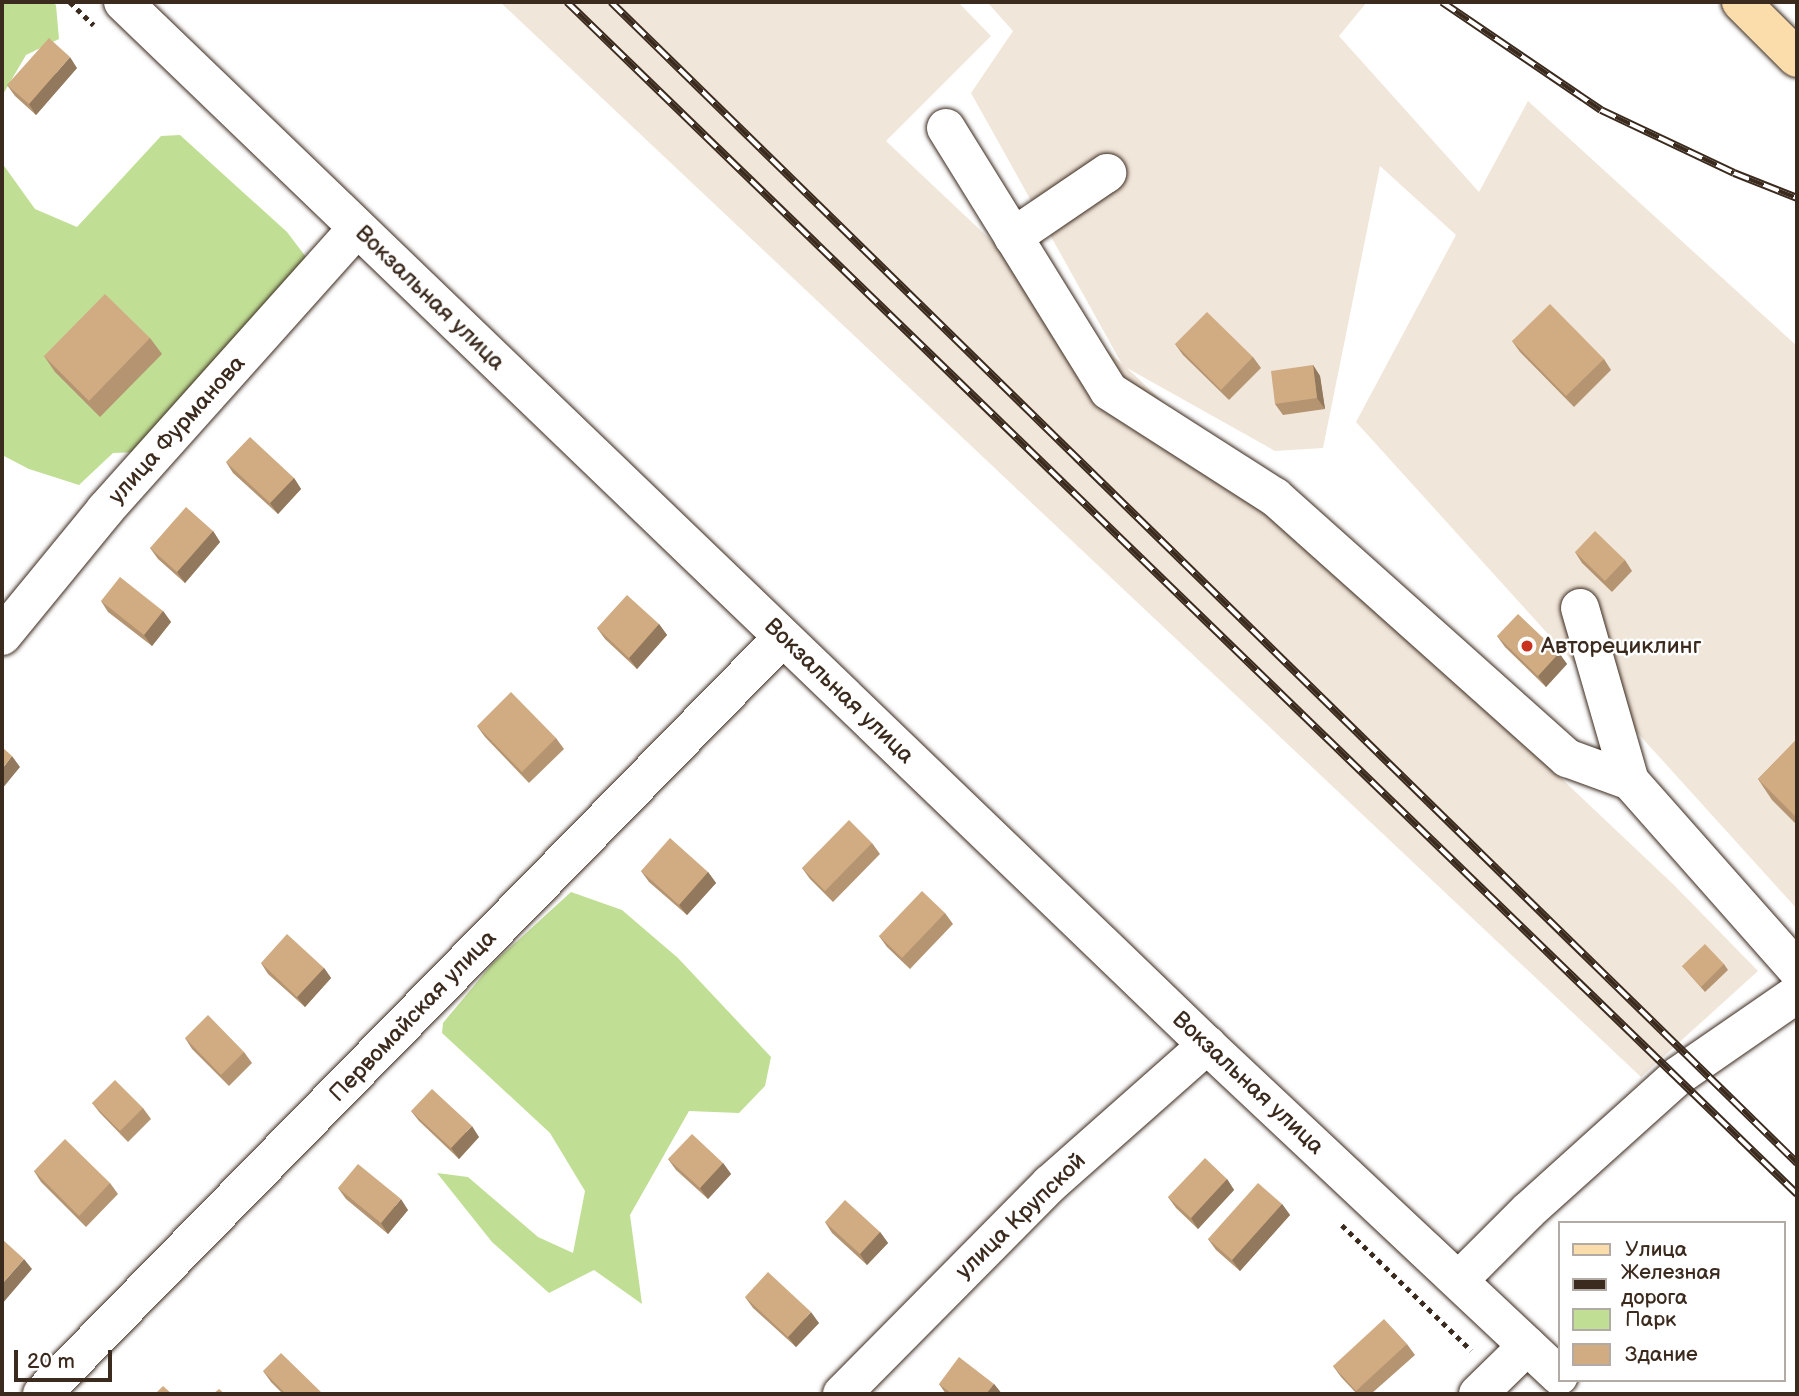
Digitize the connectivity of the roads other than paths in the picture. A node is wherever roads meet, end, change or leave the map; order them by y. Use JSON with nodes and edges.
{"nodes":[{"id":1,"x":123,"y":2,"type":"edge"},
{"id":2,"x":1741,"y":2,"type":"edge"},
{"id":3,"x":1797,"y":58,"type":"edge"},
{"id":4,"x":946,"y":128,"type":"dead end"},
{"id":5,"x":1107,"y":173,"type":"dead end"},
{"id":6,"x":357,"y":228,"type":"junction"},
{"id":7,"x":1013,"y":237,"type":"junction"},
{"id":8,"x":1580,"y":608,"type":"dead end"},
{"id":9,"x":2,"y":636,"type":"edge"},
{"id":10,"x":783,"y":637,"type":"junction"},
{"id":11,"x":1630,"y":781,"type":"junction"},
{"id":12,"x":1797,"y":970,"type":"edge"},
{"id":13,"x":1797,"y":993,"type":"edge"},
{"id":14,"x":1207,"y":1045,"type":"junction"},
{"id":15,"x":1459,"y":1280,"type":"junction"},
{"id":16,"x":1527,"y":1346,"type":"junction"},
{"id":17,"x":1558,"y":1375,"type":"edge"},
{"id":18,"x":1566,"y":1382,"type":"edge"},
{"id":19,"x":43,"y":1394,"type":"edge"},
{"id":20,"x":842,"y":1394,"type":"edge"},
{"id":21,"x":1478,"y":1394,"type":"edge"},
{"id":22,"x":1579,"y":1394,"type":"edge"}],
"edges":[{"from":1,"to":6,"type":"street","name":"Вокзальная улица"},
{"from":2,"to":3,"type":"main road"},
{"from":4,"to":7,"type":"street"},
{"from":5,"to":7,"type":"street"},
{"from":6,"to":9,"type":"street","name":"улица Фурманова"},
{"from":6,"to":10,"type":"street","name":"Вокзальная улица"},
{"from":7,"to":11,"type":"street"},
{"from":8,"to":11,"type":"street"},
{"from":10,"to":14,"type":"street","name":"Вокзальная улица"},
{"from":10,"to":19,"type":"street","name":"Первомайская улица"},
{"from":11,"to":12,"type":"street"},
{"from":13,"to":15,"type":"street"},
{"from":14,"to":15,"type":"street","name":"Вокзальная улица"},
{"from":14,"to":20,"type":"street","name":"улица Крупской"},
{"from":15,"to":16,"type":"street","name":"Вокзальная улица"},
{"from":16,"to":17,"type":"street","name":"Вокзальная улица"},
{"from":16,"to":21,"type":"street"},
{"from":18,"to":22,"type":"street"}]}
